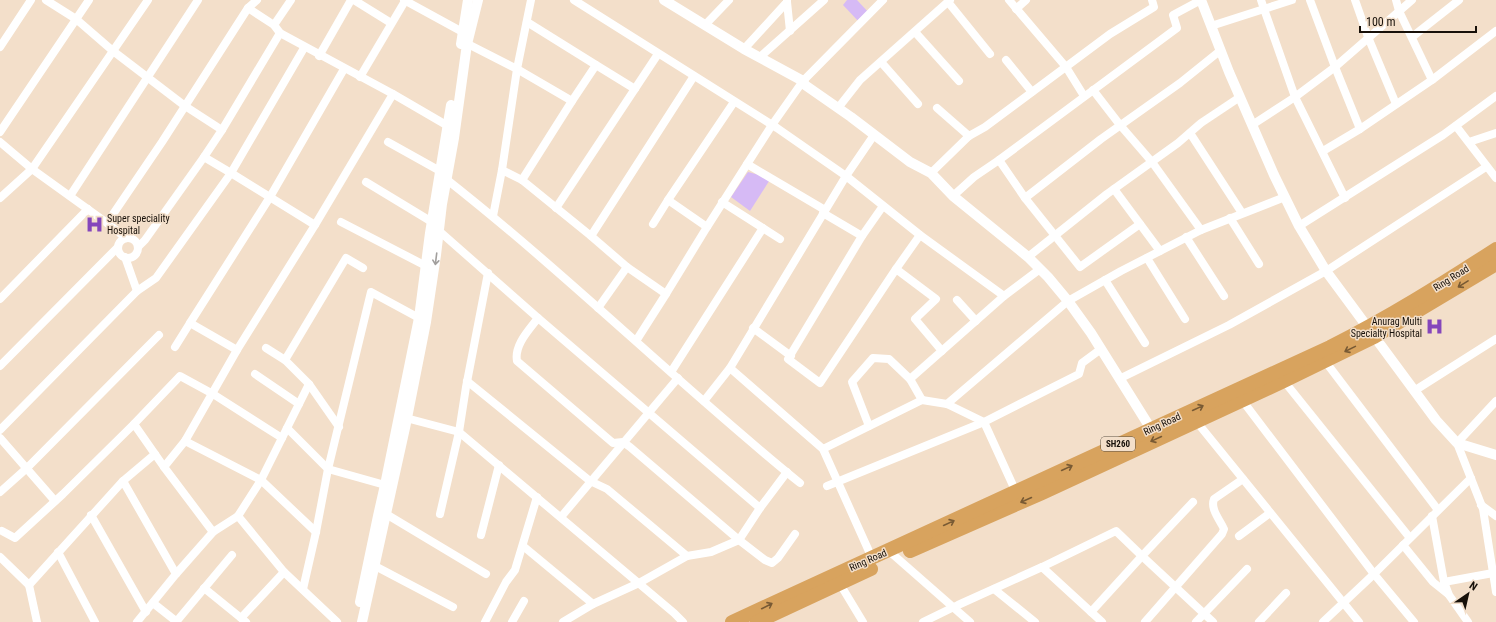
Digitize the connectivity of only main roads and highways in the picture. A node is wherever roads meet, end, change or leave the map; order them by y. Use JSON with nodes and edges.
{"nodes":[{"id":1,"x":1496,"y":249,"type":"edge"},
{"id":2,"x":1496,"y":264,"type":"edge"},
{"id":3,"x":1371,"y":333,"type":"junction"},
{"id":4,"x":893,"y":554,"type":"junction"},
{"id":5,"x":732,"y":622,"type":"edge"},
{"id":6,"x":757,"y":622,"type":"edge"}],
"edges":[{"from":1,"to":3,"type":"highway","name":"Ring Road","number":"SH260"},
{"from":2,"to":3,"type":"highway","name":"Ring Road","number":"SH260","one_way":true},
{"from":4,"to":3,"type":"highway","name":"Ring Road","number":"SH260","one_way":true},
{"from":3,"to":4,"type":"highway","name":"Ring Road","number":"SH260","one_way":true},
{"from":5,"to":4,"type":"highway","name":"Ring Road","number":"SH260","one_way":true},
{"from":4,"to":6,"type":"highway","name":"Ring Road","number":"SH260"}]}
